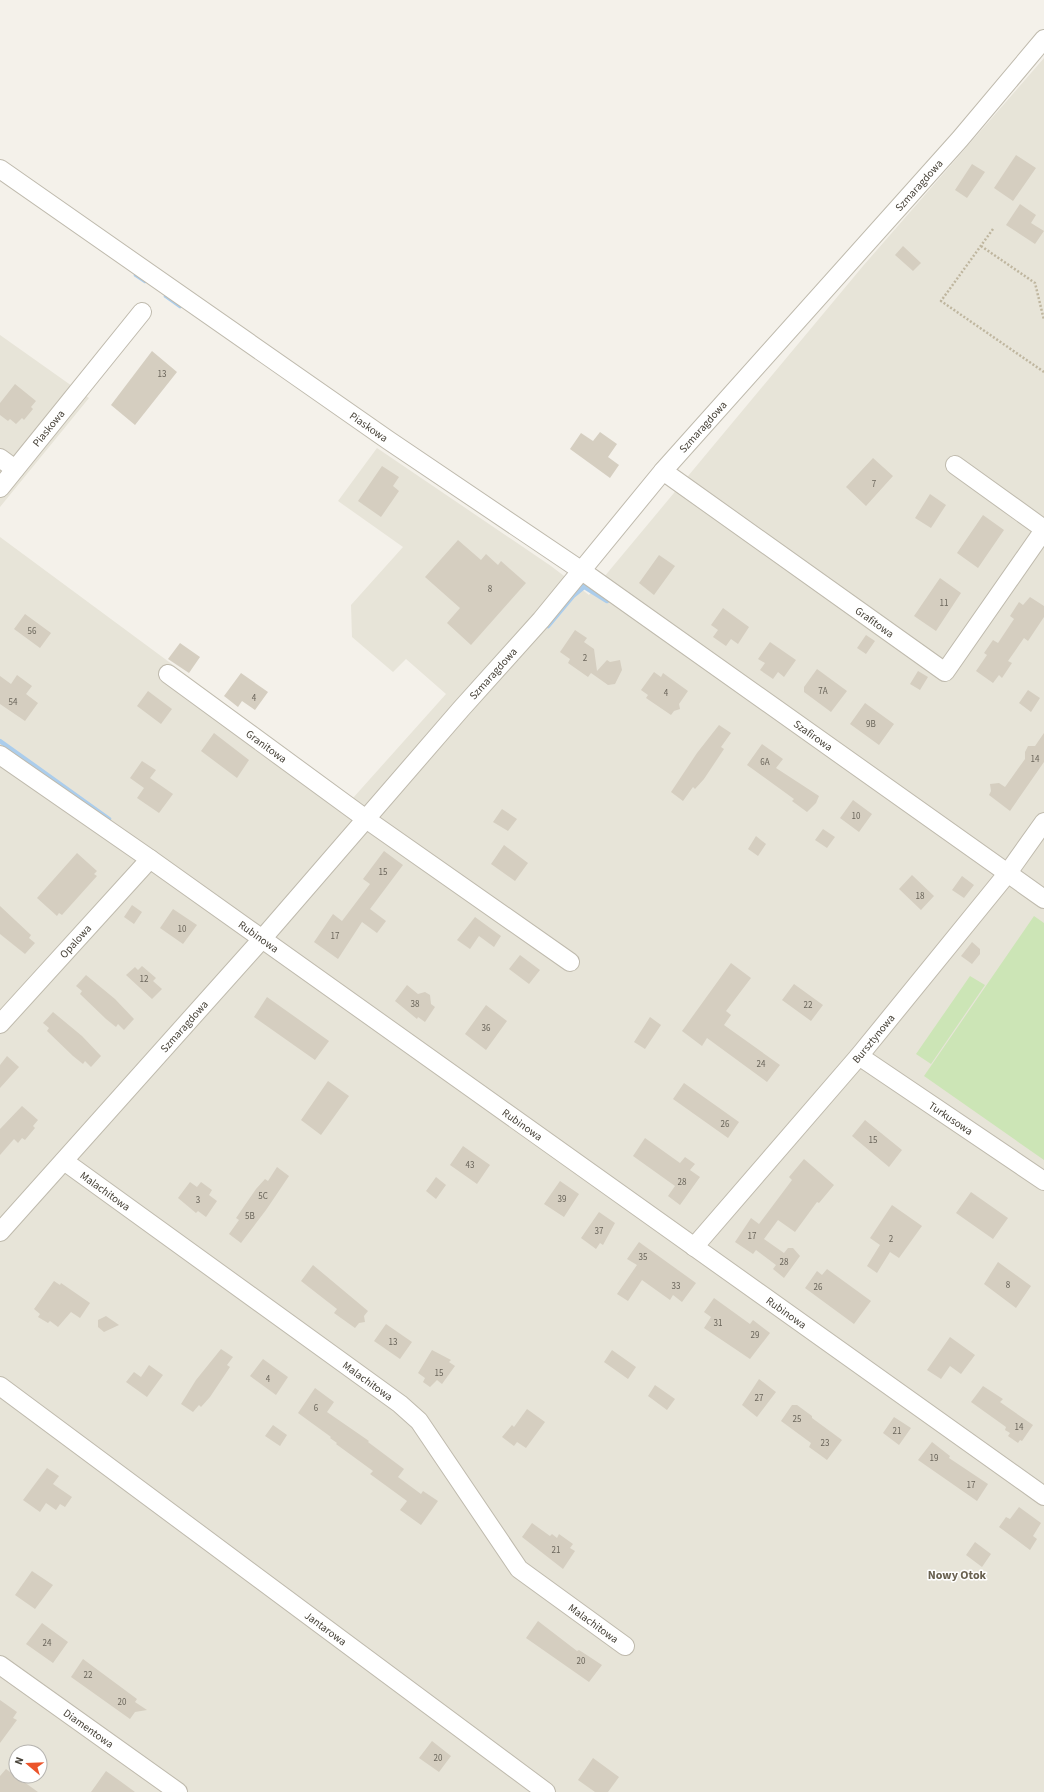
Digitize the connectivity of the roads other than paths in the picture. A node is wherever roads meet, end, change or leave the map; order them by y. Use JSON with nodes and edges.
{"nodes":[{"id":1,"x":1044,"y":39,"type":"edge"},
{"id":2,"x":0,"y":169,"type":"edge"},
{"id":3,"x":142,"y":312,"type":"dead end"},
{"id":4,"x":0,"y":458,"type":"edge"},
{"id":5,"x":955,"y":465,"type":"dead end"},
{"id":6,"x":16,"y":469,"type":"junction"},
{"id":7,"x":663,"y":471,"type":"junction"},
{"id":8,"x":0,"y":488,"type":"edge"},
{"id":9,"x":1044,"y":530,"type":"edge"},
{"id":10,"x":582,"y":571,"type":"junction"},
{"id":11,"x":168,"y":674,"type":"dead end"},
{"id":12,"x":0,"y":756,"type":"edge"},
{"id":13,"x":366,"y":819,"type":"junction"},
{"id":14,"x":1044,"y":822,"type":"edge"},
{"id":15,"x":150,"y":859,"type":"junction"},
{"id":16,"x":1007,"y":874,"type":"junction"},
{"id":17,"x":1044,"y":899,"type":"edge"},
{"id":18,"x":262,"y":938,"type":"junction"},
{"id":19,"x":570,"y":962,"type":"dead end"},
{"id":20,"x":0,"y":1024,"type":"edge"},
{"id":21,"x":858,"y":1056,"type":"junction"},
{"id":22,"x":64,"y":1161,"type":"junction"},
{"id":23,"x":1044,"y":1181,"type":"edge"},
{"id":24,"x":0,"y":1232,"type":"edge"},
{"id":25,"x":694,"y":1247,"type":"junction"},
{"id":26,"x":0,"y":1386,"type":"edge"},
{"id":27,"x":1044,"y":1496,"type":"edge"},
{"id":28,"x":625,"y":1646,"type":"dead end"},
{"id":29,"x":0,"y":1665,"type":"edge"},
{"id":30,"x":178,"y":1792,"type":"edge"},
{"id":31,"x":546,"y":1792,"type":"edge"}],
"edges":[{"from":1,"to":7,"type":"street","name":"Szmaragdowa"},
{"from":2,"to":10,"type":"street","name":"Piaskowa"},
{"from":3,"to":6,"type":"street","name":"Piaskowa"},
{"from":4,"to":6,"type":"street"},
{"from":5,"to":9,"type":"street","name":"Grafitowa"},
{"from":6,"to":8,"type":"street","name":"Piaskowa"},
{"from":7,"to":9,"type":"street","name":"Grafitowa"},
{"from":7,"to":10,"type":"street","name":"Szmaragdowa"},
{"from":10,"to":13,"type":"street","name":"Szmaragdowa"},
{"from":10,"to":16,"type":"street","name":"Szafirowa"},
{"from":11,"to":13,"type":"street","name":"Granitowa"},
{"from":12,"to":15,"type":"street","name":"Rubinowa"},
{"from":13,"to":18,"type":"street","name":"Szmaragdowa"},
{"from":13,"to":19,"type":"street"},
{"from":14,"to":16,"type":"street","name":"Bursztynowa"},
{"from":15,"to":18,"type":"street","name":"Rubinowa"},
{"from":15,"to":20,"type":"street","name":"Opalowa"},
{"from":16,"to":17,"type":"street","name":"Szafirowa"},
{"from":16,"to":21,"type":"street","name":"Bursztynowa"},
{"from":18,"to":22,"type":"street","name":"Szmaragdowa"},
{"from":18,"to":25,"type":"street","name":"Rubinowa"},
{"from":21,"to":23,"type":"street","name":"Turkusowa"},
{"from":21,"to":25,"type":"street","name":"Bursztynowa"},
{"from":22,"to":24,"type":"street","name":"Szmaragdowa"},
{"from":22,"to":28,"type":"street","name":"Malachitowa"},
{"from":25,"to":27,"type":"street","name":"Rubinowa"},
{"from":26,"to":31,"type":"street","name":"Jantarowa"},
{"from":29,"to":30,"type":"street","name":"Diamentowa"}]}
